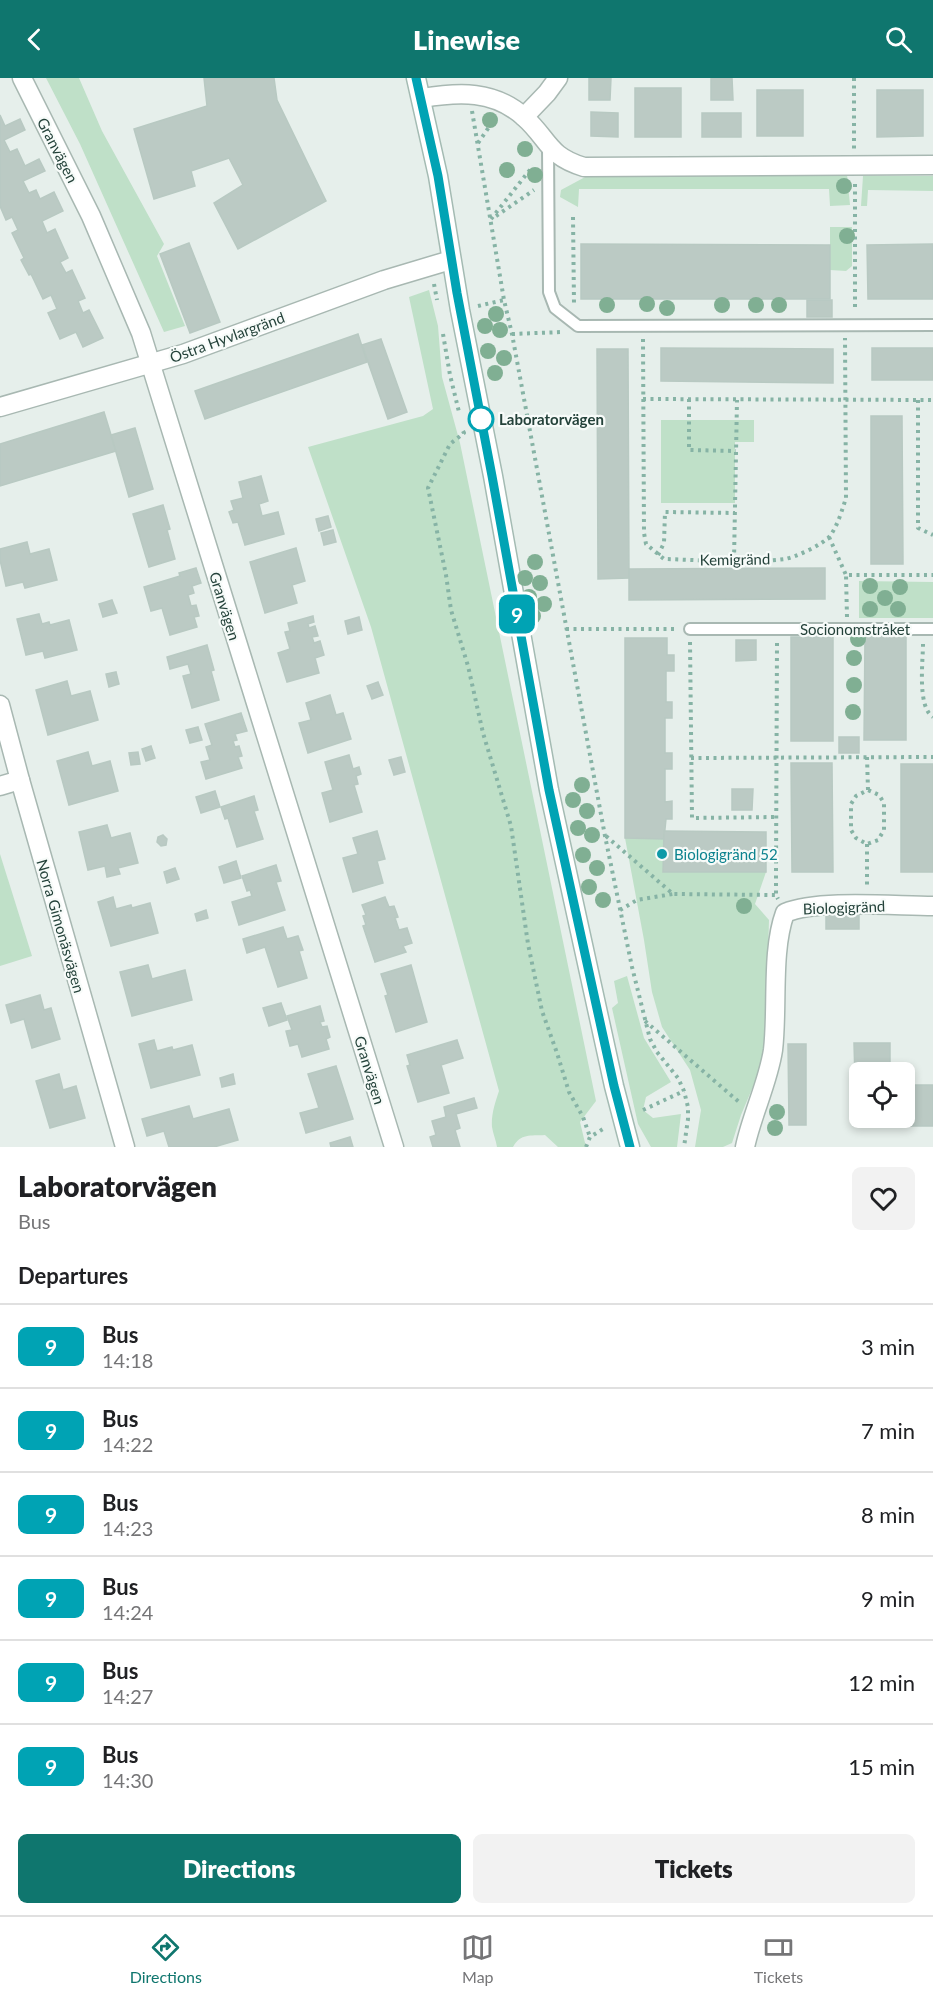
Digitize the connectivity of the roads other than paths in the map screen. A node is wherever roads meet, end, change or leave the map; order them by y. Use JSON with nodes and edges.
{"nodes":[{"id":1,"x":22,"y":78,"type":"edge"},
{"id":2,"x":416,"y":78,"type":"edge"},
{"id":3,"x":558,"y":78,"type":"edge"},
{"id":4,"x":422,"y":98,"type":"junction"},
{"id":5,"x":524,"y":117,"type":"junction"},
{"id":6,"x":548,"y":147,"type":"junction"},
{"id":7,"x":933,"y":165,"type":"edge"},
{"id":8,"x":451,"y":260,"type":"junction"},
{"id":9,"x":933,"y":325,"type":"edge"},
{"id":10,"x":151,"y":364,"type":"junction"},
{"id":11,"x":0,"y":407,"type":"edge"},
{"id":12,"x":690,"y":628,"type":"road end"},
{"id":13,"x":928,"y":628,"type":"edge"},
{"id":14,"x":0,"y":705,"type":"edge"},
{"id":15,"x":20,"y":780,"type":"junction"},
{"id":16,"x":0,"y":786,"type":"edge"},
{"id":17,"x":933,"y":906,"type":"edge"},
{"id":18,"x":125,"y":1147,"type":"edge"},
{"id":19,"x":394,"y":1147,"type":"edge"},
{"id":20,"x":630,"y":1147,"type":"edge"},
{"id":21,"x":745,"y":1147,"type":"edge"}],
"edges":[{"from":1,"to":10,"type":"street","name":"Granvägen"},
{"from":2,"to":4,"type":"street"},
{"from":3,"to":5,"type":"street"},
{"from":4,"to":5,"type":"street"},
{"from":4,"to":8,"type":"street"},
{"from":5,"to":6,"type":"street"},
{"from":6,"to":7,"type":"street"},
{"from":6,"to":9,"type":"lane"},
{"from":8,"to":10,"type":"street","name":"Östra Hyvlargränd"},
{"from":8,"to":20,"type":"street"},
{"from":10,"to":11,"type":"street","name":"Östra Hyvlargränd"},
{"from":10,"to":19,"type":"street","name":"Granvägen"},
{"from":12,"to":13,"type":"lane","name":"Socionomstråket"},
{"from":14,"to":15,"type":"street","name":"Norra Gimonäsvägen"},
{"from":15,"to":16,"type":"street"},
{"from":15,"to":18,"type":"street","name":"Norra Gimonäsvägen"},
{"from":17,"to":21,"type":"street","name":"Biologigränd"}]}
